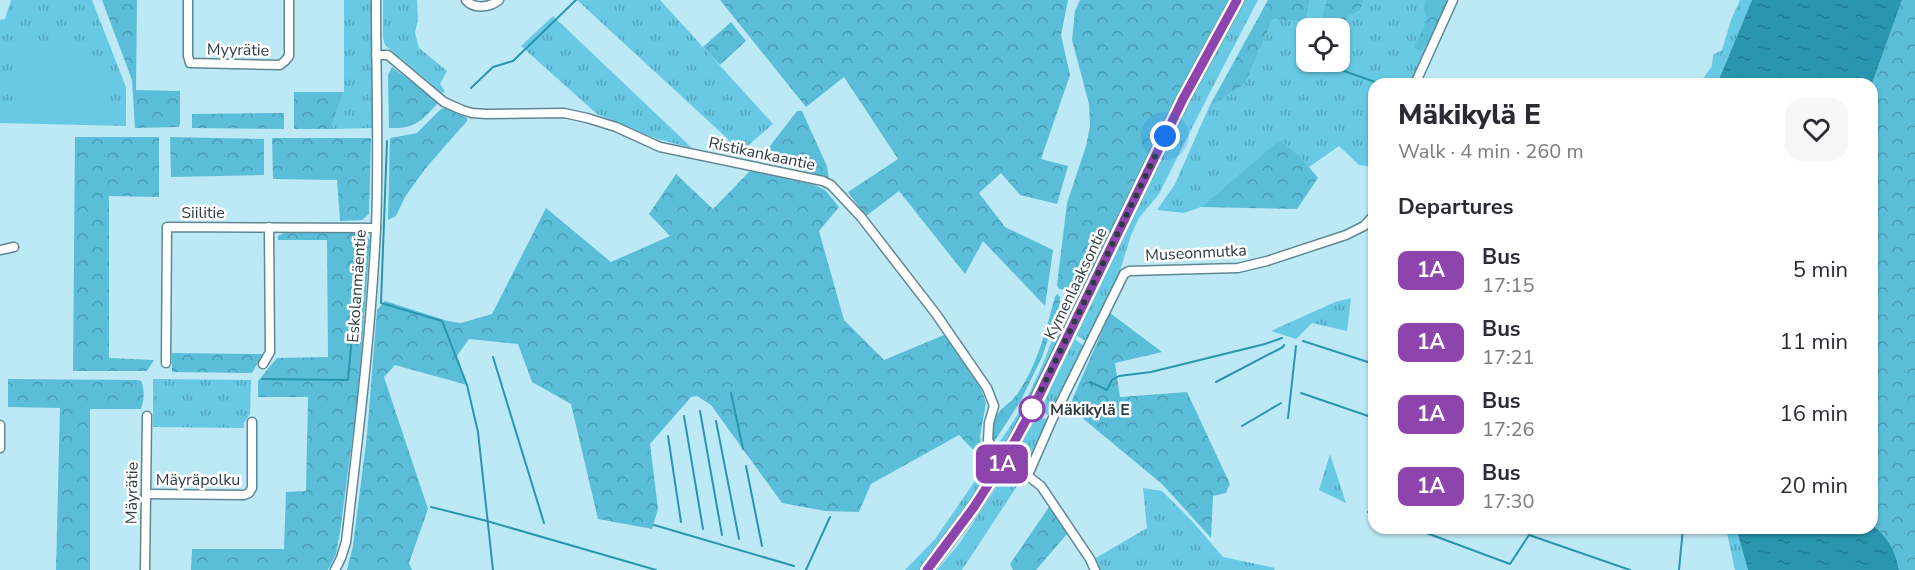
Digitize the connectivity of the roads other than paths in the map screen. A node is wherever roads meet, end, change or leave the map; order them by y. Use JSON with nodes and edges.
{"nodes":[{"id":1,"x":188,"y":0,"type":"edge"},
{"id":2,"x":289,"y":0,"type":"edge"},
{"id":3,"x":376,"y":0,"type":"edge"},
{"id":4,"x":466,"y":0,"type":"edge"},
{"id":5,"x":498,"y":0,"type":"edge"},
{"id":6,"x":1237,"y":0,"type":"edge"},
{"id":7,"x":1453,"y":0,"type":"edge"},
{"id":8,"x":376,"y":55,"type":"junction"},
{"id":9,"x":1418,"y":78,"type":"edge"},
{"id":10,"x":1368,"y":222,"type":"edge"},
{"id":11,"x":269,"y":227,"type":"junction"},
{"id":12,"x":376,"y":228,"type":"junction"},
{"id":13,"x":14,"y":247,"type":"dead end"},
{"id":14,"x":0,"y":250,"type":"edge"},
{"id":15,"x":166,"y":363,"type":"dead end"},
{"id":16,"x":263,"y":364,"type":"dead end"},
{"id":17,"x":147,"y":416,"type":"dead end"},
{"id":18,"x":252,"y":422,"type":"dead end"},
{"id":19,"x":0,"y":425,"type":"edge"},
{"id":20,"x":0,"y":448,"type":"edge"},
{"id":21,"x":1006,"y":457,"type":"junction"},
{"id":22,"x":1028,"y":475,"type":"junction"},
{"id":23,"x":146,"y":494,"type":"junction"},
{"id":24,"x":145,"y":570,"type":"edge"},
{"id":25,"x":335,"y":570,"type":"edge"},
{"id":26,"x":927,"y":570,"type":"edge"},
{"id":27,"x":1095,"y":570,"type":"edge"}],
"edges":[{"from":1,"to":2,"type":"street","name":"Myyrätie"},
{"from":3,"to":8,"type":"street","name":"Eskolanmäentie"},
{"from":4,"to":5,"type":"street"},
{"from":6,"to":21,"type":"main road","name":"Kymenlaaksontie"},
{"from":7,"to":9,"type":"street"},
{"from":8,"to":12,"type":"street","name":"Eskolanmäentie"},
{"from":8,"to":21,"type":"street","name":"Ristikankaantie"},
{"from":10,"to":22,"type":"street","name":"Museonmutka"},
{"from":11,"to":12,"type":"street","name":"Siilitie"},
{"from":11,"to":15,"type":"street","name":"Siilitie"},
{"from":11,"to":16,"type":"street"},
{"from":12,"to":25,"type":"street","name":"Eskolanmäentie"},
{"from":13,"to":14,"type":"street"},
{"from":17,"to":23,"type":"street","name":"Mäyrätie"},
{"from":18,"to":23,"type":"street","name":"Mäyräpolku"},
{"from":19,"to":20,"type":"street"},
{"from":21,"to":22,"type":"street"},
{"from":21,"to":26,"type":"main road","name":"Kymenlaaksontie"},
{"from":22,"to":27,"type":"street"},
{"from":23,"to":24,"type":"street","name":"Mäyrätie"}]}
